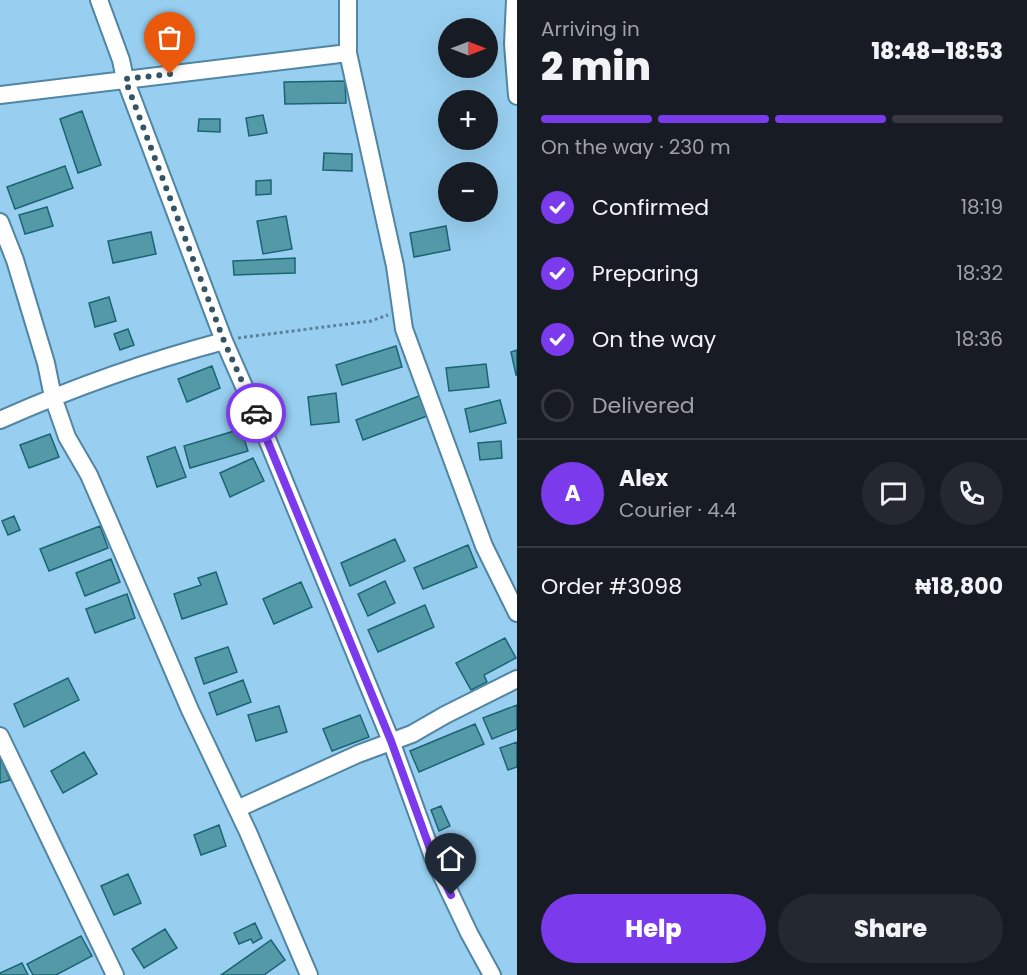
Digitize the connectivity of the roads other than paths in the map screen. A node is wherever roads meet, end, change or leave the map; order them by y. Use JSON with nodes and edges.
{"nodes":[{"id":1,"x":99,"y":0,"type":"edge"},
{"id":2,"x":348,"y":0,"type":"edge"},
{"id":3,"x":515,"y":0,"type":"edge"},
{"id":4,"x":348,"y":53,"type":"junction"},
{"id":5,"x":125,"y":79,"type":"junction"},
{"id":6,"x":0,"y":95,"type":"edge"},
{"id":7,"x":517,"y":96,"type":"edge"},
{"id":8,"x":0,"y":222,"type":"edge"},
{"id":9,"x":224,"y":341,"type":"junction"},
{"id":10,"x":53,"y":397,"type":"junction"},
{"id":11,"x":0,"y":420,"type":"edge"},
{"id":12,"x":517,"y":613,"type":"edge"},
{"id":13,"x":517,"y":679,"type":"edge"},
{"id":14,"x":0,"y":736,"type":"edge"},
{"id":15,"x":391,"y":741,"type":"junction"},
{"id":16,"x":237,"y":809,"type":"junction"},
{"id":17,"x":115,"y":975,"type":"edge"},
{"id":18,"x":309,"y":975,"type":"edge"},
{"id":19,"x":492,"y":975,"type":"edge"}],
"edges":[{"from":1,"to":5,"type":"street"},
{"from":2,"to":4,"type":"street"},
{"from":3,"to":7,"type":"street"},
{"from":4,"to":5,"type":"street"},
{"from":4,"to":12,"type":"street"},
{"from":5,"to":6,"type":"street"},
{"from":5,"to":9,"type":"street"},
{"from":8,"to":10,"type":"street"},
{"from":9,"to":10,"type":"street"},
{"from":9,"to":15,"type":"street"},
{"from":10,"to":11,"type":"street"},
{"from":10,"to":16,"type":"street"},
{"from":13,"to":15,"type":"street"},
{"from":14,"to":17,"type":"street"},
{"from":15,"to":16,"type":"street"},
{"from":15,"to":19,"type":"street"},
{"from":16,"to":18,"type":"street"}]}
